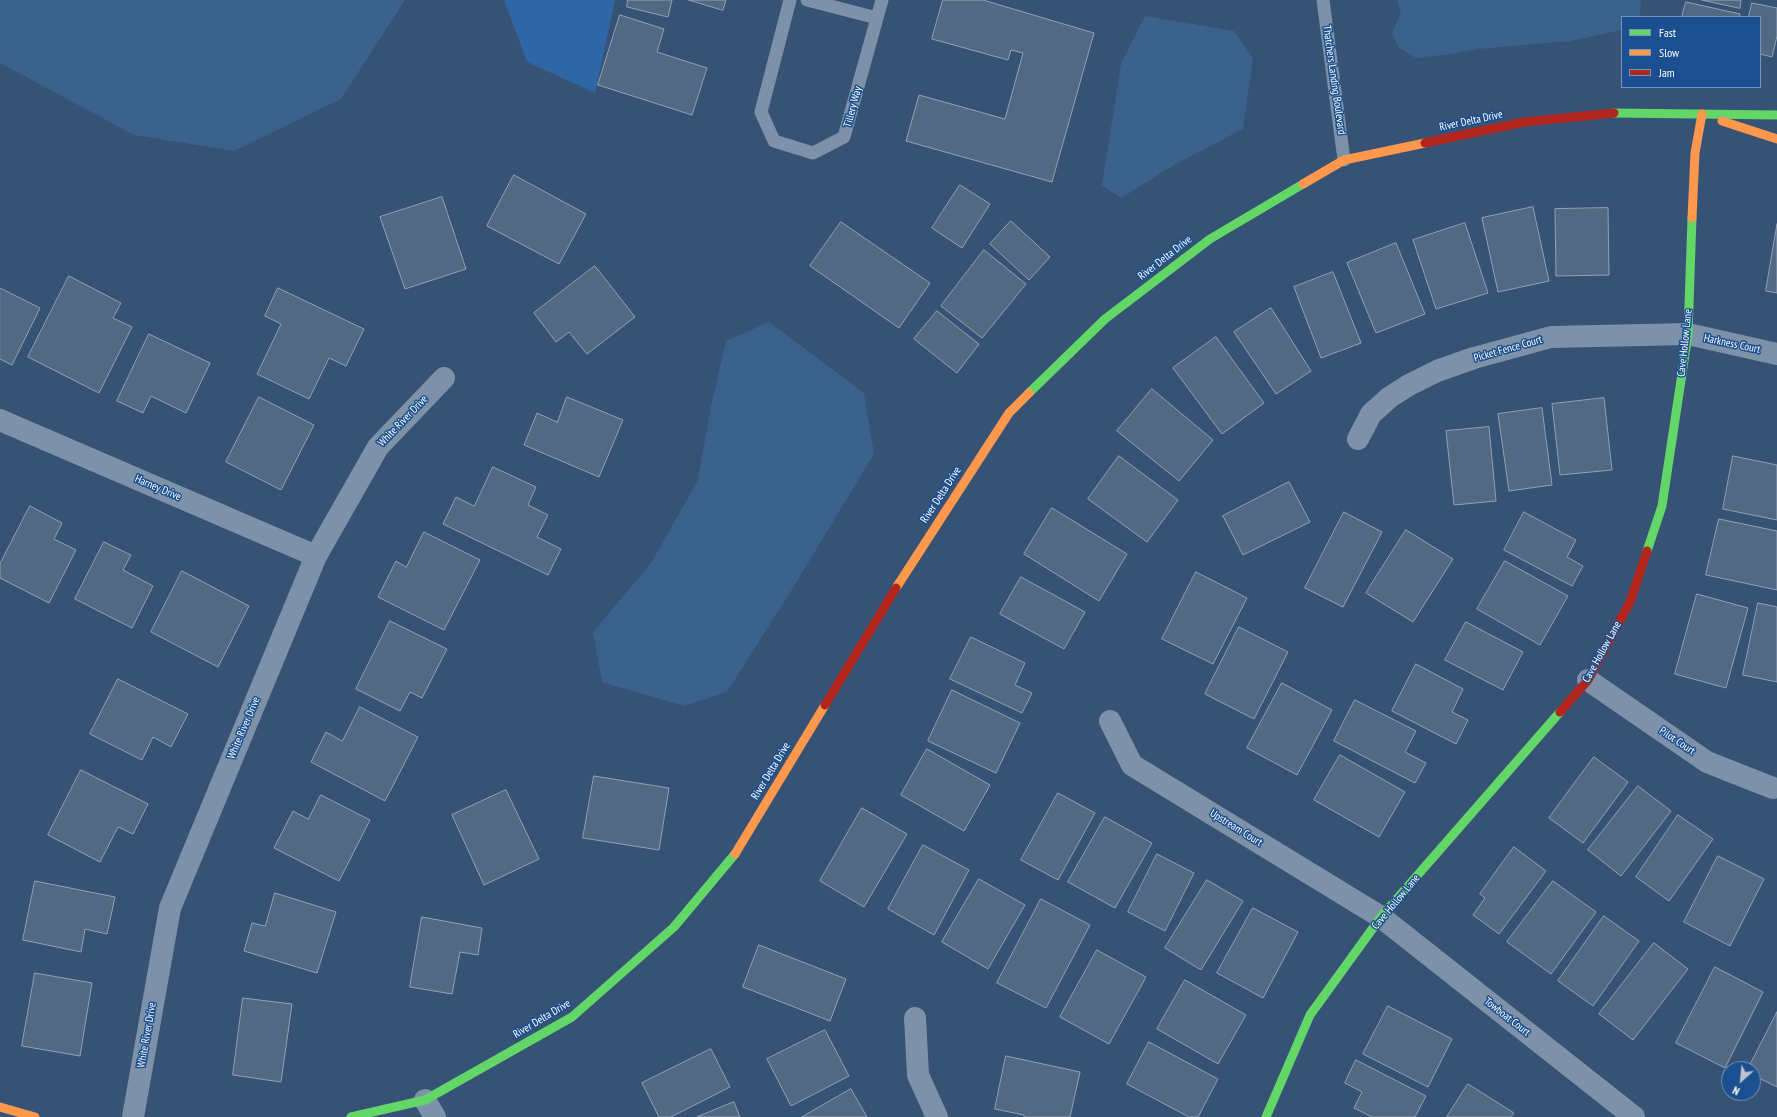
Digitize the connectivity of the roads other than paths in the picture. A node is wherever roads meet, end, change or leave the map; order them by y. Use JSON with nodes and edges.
{"nodes":[{"id":1,"x":790,"y":0,"type":"edge"},
{"id":2,"x":807,"y":0,"type":"edge"},
{"id":3,"x":882,"y":0,"type":"edge"},
{"id":4,"x":1323,"y":0,"type":"edge"},
{"id":5,"x":877,"y":18,"type":"junction"},
{"id":6,"x":1702,"y":114,"type":"junction"},
{"id":7,"x":1777,"y":115,"type":"edge"},
{"id":8,"x":1777,"y":139,"type":"edge"},
{"id":9,"x":1344,"y":160,"type":"junction"},
{"id":10,"x":1688,"y":334,"type":"junction"},
{"id":11,"x":1777,"y":354,"type":"edge"},
{"id":12,"x":444,"y":378,"type":"dead end"},
{"id":13,"x":0,"y":420,"type":"edge"},
{"id":14,"x":1358,"y":439,"type":"dead end"},
{"id":15,"x":316,"y":556,"type":"junction"},
{"id":16,"x":1588,"y":680,"type":"junction"},
{"id":17,"x":1110,"y":720,"type":"dead end"},
{"id":18,"x":1773,"y":788,"type":"dead end"},
{"id":19,"x":1381,"y":917,"type":"junction"},
{"id":20,"x":915,"y":1018,"type":"dead end"},
{"id":21,"x":0,"y":1107,"type":"edge"},
{"id":22,"x":430,"y":1108,"type":"edge"},
{"id":23,"x":34,"y":1117,"type":"edge"},
{"id":24,"x":133,"y":1117,"type":"edge"},
{"id":25,"x":351,"y":1117,"type":"edge"},
{"id":26,"x":937,"y":1117,"type":"edge"},
{"id":27,"x":1266,"y":1117,"type":"edge"},
{"id":28,"x":1634,"y":1117,"type":"edge"}],
"edges":[{"from":1,"to":5,"type":"lane","name":"Tillery Way"},
{"from":2,"to":5,"type":"lane"},
{"from":3,"to":5,"type":"lane","name":"Tillery Way"},
{"from":4,"to":9,"type":"lane","name":"Thatchers Landing Boulevard"},
{"from":6,"to":7,"type":"street","name":"River Delta Drive"},
{"from":6,"to":8,"type":"street","name":"River Delta Drive"},
{"from":6,"to":9,"type":"street","name":"River Delta Drive"},
{"from":6,"to":10,"type":"street","name":"Cave Hollow Lane"},
{"from":9,"to":22,"type":"street","name":"River Delta Drive"},
{"from":10,"to":11,"type":"street","name":"Harkness Court"},
{"from":10,"to":14,"type":"street","name":"Picket Fence Court"},
{"from":10,"to":16,"type":"street","name":"Cave Hollow Lane"},
{"from":12,"to":15,"type":"street","name":"White River Drive"},
{"from":13,"to":15,"type":"street","name":"Harney Drive"},
{"from":15,"to":24,"type":"street","name":"White River Drive"},
{"from":16,"to":18,"type":"street","name":"Pilot Court"},
{"from":16,"to":19,"type":"street","name":"Cave Hollow Lane"},
{"from":17,"to":19,"type":"street","name":"Upstream Court"},
{"from":19,"to":27,"type":"street","name":"Cave Hollow Lane"},
{"from":19,"to":28,"type":"street","name":"Towboat Court"},
{"from":20,"to":26,"type":"street"},
{"from":21,"to":23,"type":"street"},
{"from":22,"to":25,"type":"street","name":"River Delta Drive"}]}
